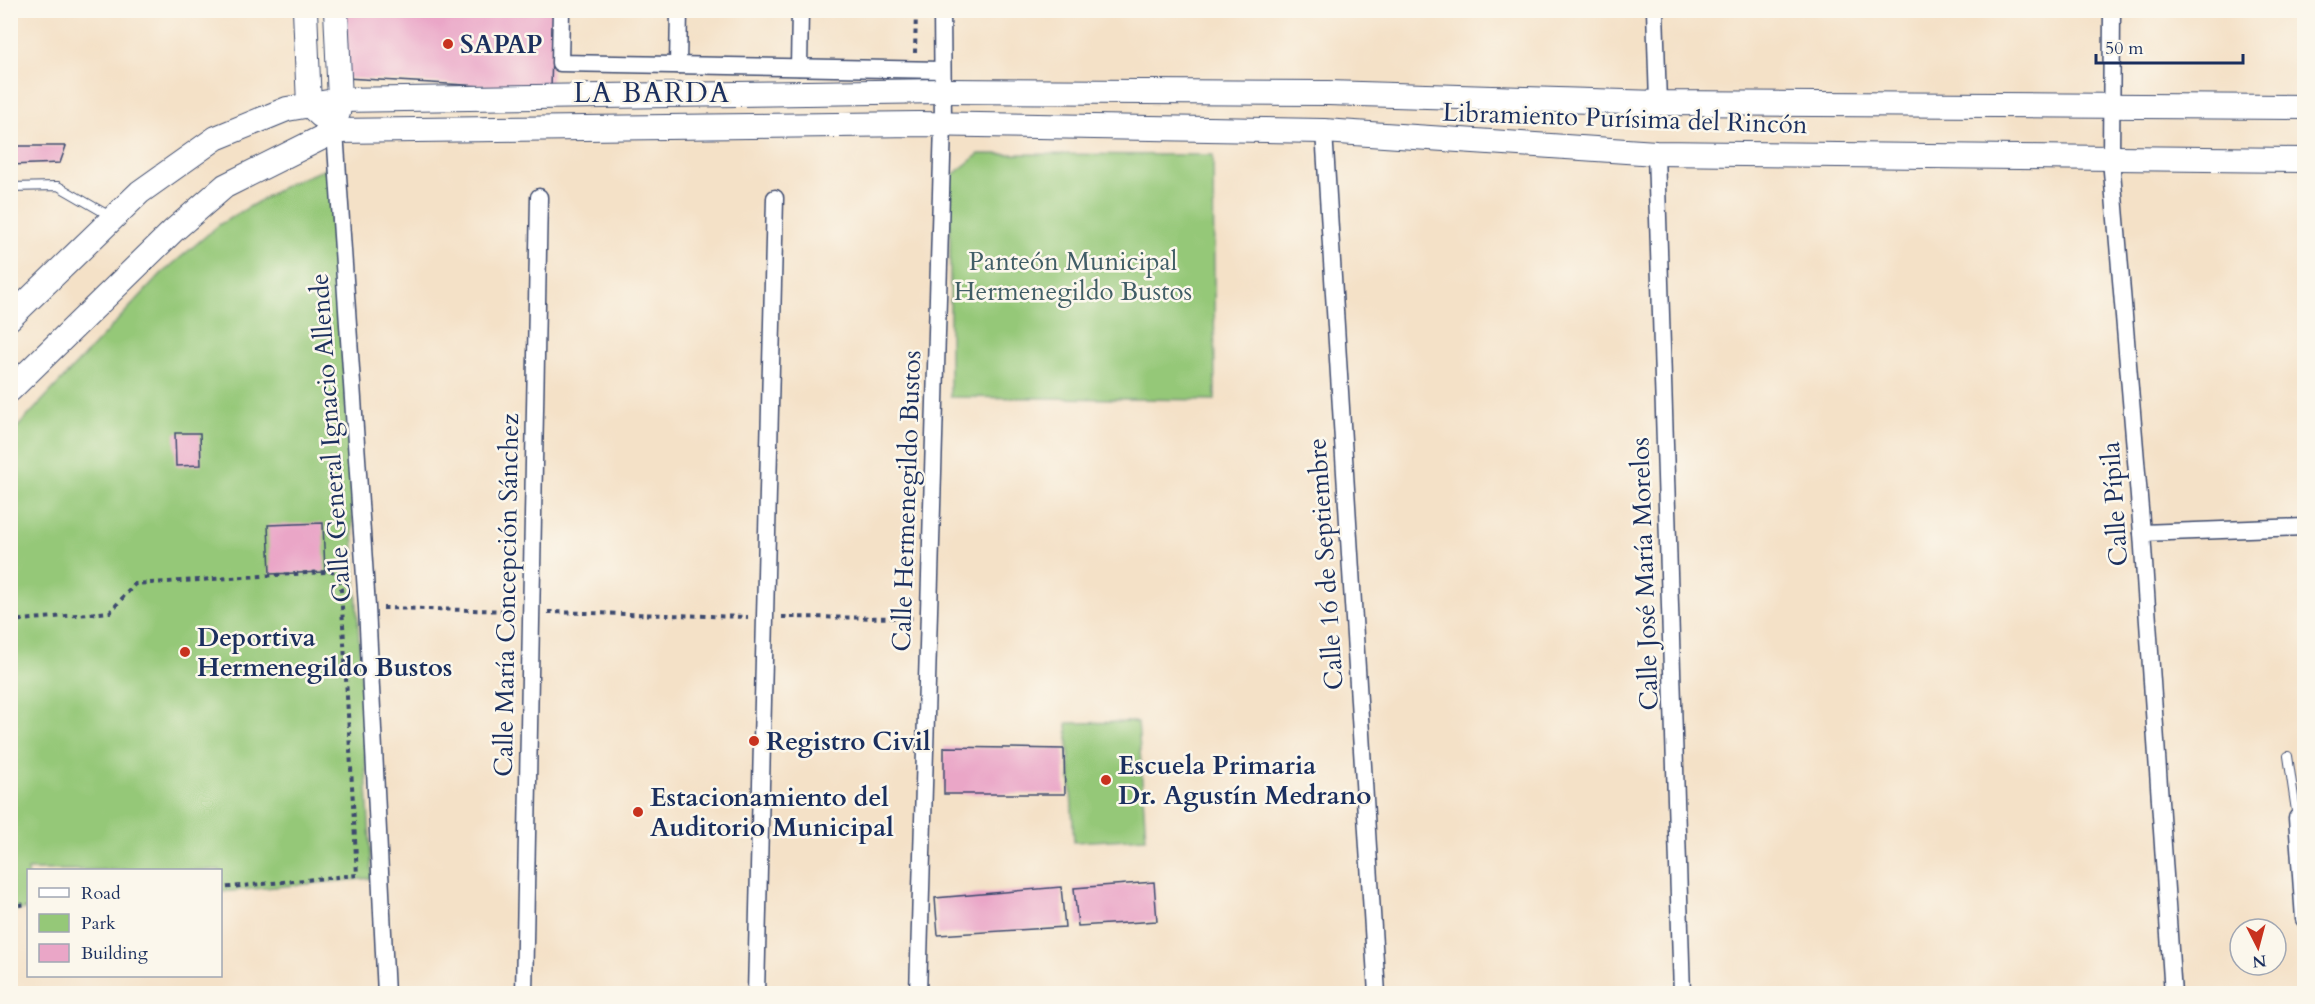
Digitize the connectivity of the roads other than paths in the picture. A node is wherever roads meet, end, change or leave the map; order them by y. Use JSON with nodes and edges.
{"nodes":[{"id":1,"x":305,"y":10,"type":"edge"},
{"id":2,"x":336,"y":10,"type":"edge"},
{"id":3,"x":561,"y":10,"type":"edge"},
{"id":4,"x":679,"y":10,"type":"edge"},
{"id":5,"x":800,"y":10,"type":"edge"},
{"id":6,"x":942,"y":10,"type":"edge"},
{"id":7,"x":1655,"y":10,"type":"edge"},
{"id":8,"x":2112,"y":10,"type":"edge"},
{"id":9,"x":678,"y":65,"type":"junction"},
{"id":10,"x":799,"y":67,"type":"junction"},
{"id":11,"x":943,"y":80,"type":"junction"},
{"id":12,"x":340,"y":100,"type":"junction"},
{"id":13,"x":1658,"y":103,"type":"junction"},
{"id":14,"x":309,"y":105,"type":"junction"},
{"id":15,"x":2304,"y":107,"type":"edge"},
{"id":16,"x":2112,"y":108,"type":"junction"},
{"id":17,"x":943,"y":124,"type":"junction"},
{"id":18,"x":335,"y":130,"type":"junction"},
{"id":19,"x":1324,"y":131,"type":"junction"},
{"id":20,"x":1656,"y":153,"type":"junction"},
{"id":21,"x":2111,"y":159,"type":"junction"},
{"id":22,"x":2304,"y":160,"type":"edge"},
{"id":23,"x":10,"y":188,"type":"edge"},
{"id":24,"x":539,"y":197,"type":"dead end"},
{"id":25,"x":775,"y":198,"type":"dead end"},
{"id":26,"x":113,"y":218,"type":"junction"},
{"id":27,"x":10,"y":318,"type":"edge"},
{"id":28,"x":10,"y":390,"type":"edge"},
{"id":29,"x":2304,"y":526,"type":"edge"},
{"id":30,"x":2142,"y":533,"type":"junction"},
{"id":31,"x":2288,"y":756,"type":"dead end"},
{"id":32,"x":2301,"y":818,"type":"edge"},
{"id":33,"x":2304,"y":919,"type":"edge"},
{"id":34,"x":386,"y":993,"type":"edge"},
{"id":35,"x":524,"y":993,"type":"edge"},
{"id":36,"x":756,"y":993,"type":"edge"},
{"id":37,"x":918,"y":993,"type":"edge"},
{"id":38,"x":1377,"y":993,"type":"edge"},
{"id":39,"x":1682,"y":993,"type":"edge"},
{"id":40,"x":2173,"y":993,"type":"edge"}],
"edges":[{"from":1,"to":14,"type":"main road"},
{"from":2,"to":12,"type":"main road"},
{"from":3,"to":9,"type":"street"},
{"from":4,"to":9,"type":"street"},
{"from":5,"to":10,"type":"street"},
{"from":6,"to":11,"type":"street","name":"Calle Hermenegildo Bustos"},
{"from":7,"to":13,"type":"street"},
{"from":8,"to":16,"type":"street","name":"Calle Pípila"},
{"from":9,"to":10,"type":"street"},
{"from":10,"to":11,"type":"street"},
{"from":11,"to":12,"type":"main road","name":"Libramiento Purísima del Rincón"},
{"from":11,"to":13,"type":"main road","name":"Libramiento Purísima del Rincón"},
{"from":11,"to":17,"type":"street","name":"Calle Hermenegildo Bustos"},
{"from":12,"to":14,"type":"main road","name":"Libramiento Purísima del Rincón"},
{"from":12,"to":18,"type":"main road"},
{"from":13,"to":16,"type":"main road","name":"Libramiento Purísima del Rincón"},
{"from":14,"to":18,"type":"main road"},
{"from":14,"to":26,"type":"main road","name":"Libramiento Purísima del Rincón"},
{"from":15,"to":16,"type":"main road","name":"Libramiento Purísima del Rincón"},
{"from":16,"to":21,"type":"street","name":"Calle Pípila"},
{"from":17,"to":18,"type":"main road","name":"Libramiento Purísima del Rincón"},
{"from":17,"to":19,"type":"main road","name":"Libramiento Purísima del Rincón"},
{"from":17,"to":37,"type":"street","name":"Calle Hermenegildo Bustos"},
{"from":18,"to":28,"type":"main road"},
{"from":18,"to":34,"type":"street","name":"Calle General Ignacio Allende"},
{"from":19,"to":20,"type":"main road","name":"Libramiento Purísima del Rincón"},
{"from":19,"to":38,"type":"street","name":"Calle 16 de Septiembre"},
{"from":20,"to":21,"type":"main road","name":"Libramiento Purísima del Rincón"},
{"from":20,"to":39,"type":"street","name":"Calle José María Morelos"},
{"from":21,"to":22,"type":"main road","name":"Libramiento Purísima del Rincón"},
{"from":21,"to":30,"type":"street","name":"Calle Pípila"},
{"from":23,"to":26,"type":"lane"},
{"from":24,"to":35,"type":"street","name":"Calle María Concepción Sánchez"},
{"from":25,"to":36,"type":"street"},
{"from":26,"to":27,"type":"main road","name":"Libramiento Purísima del Rincón"},
{"from":29,"to":30,"type":"street"},
{"from":30,"to":40,"type":"street","name":"Calle Pípila"},
{"from":31,"to":32,"type":"lane"},
{"from":32,"to":33,"type":"street"}]}
